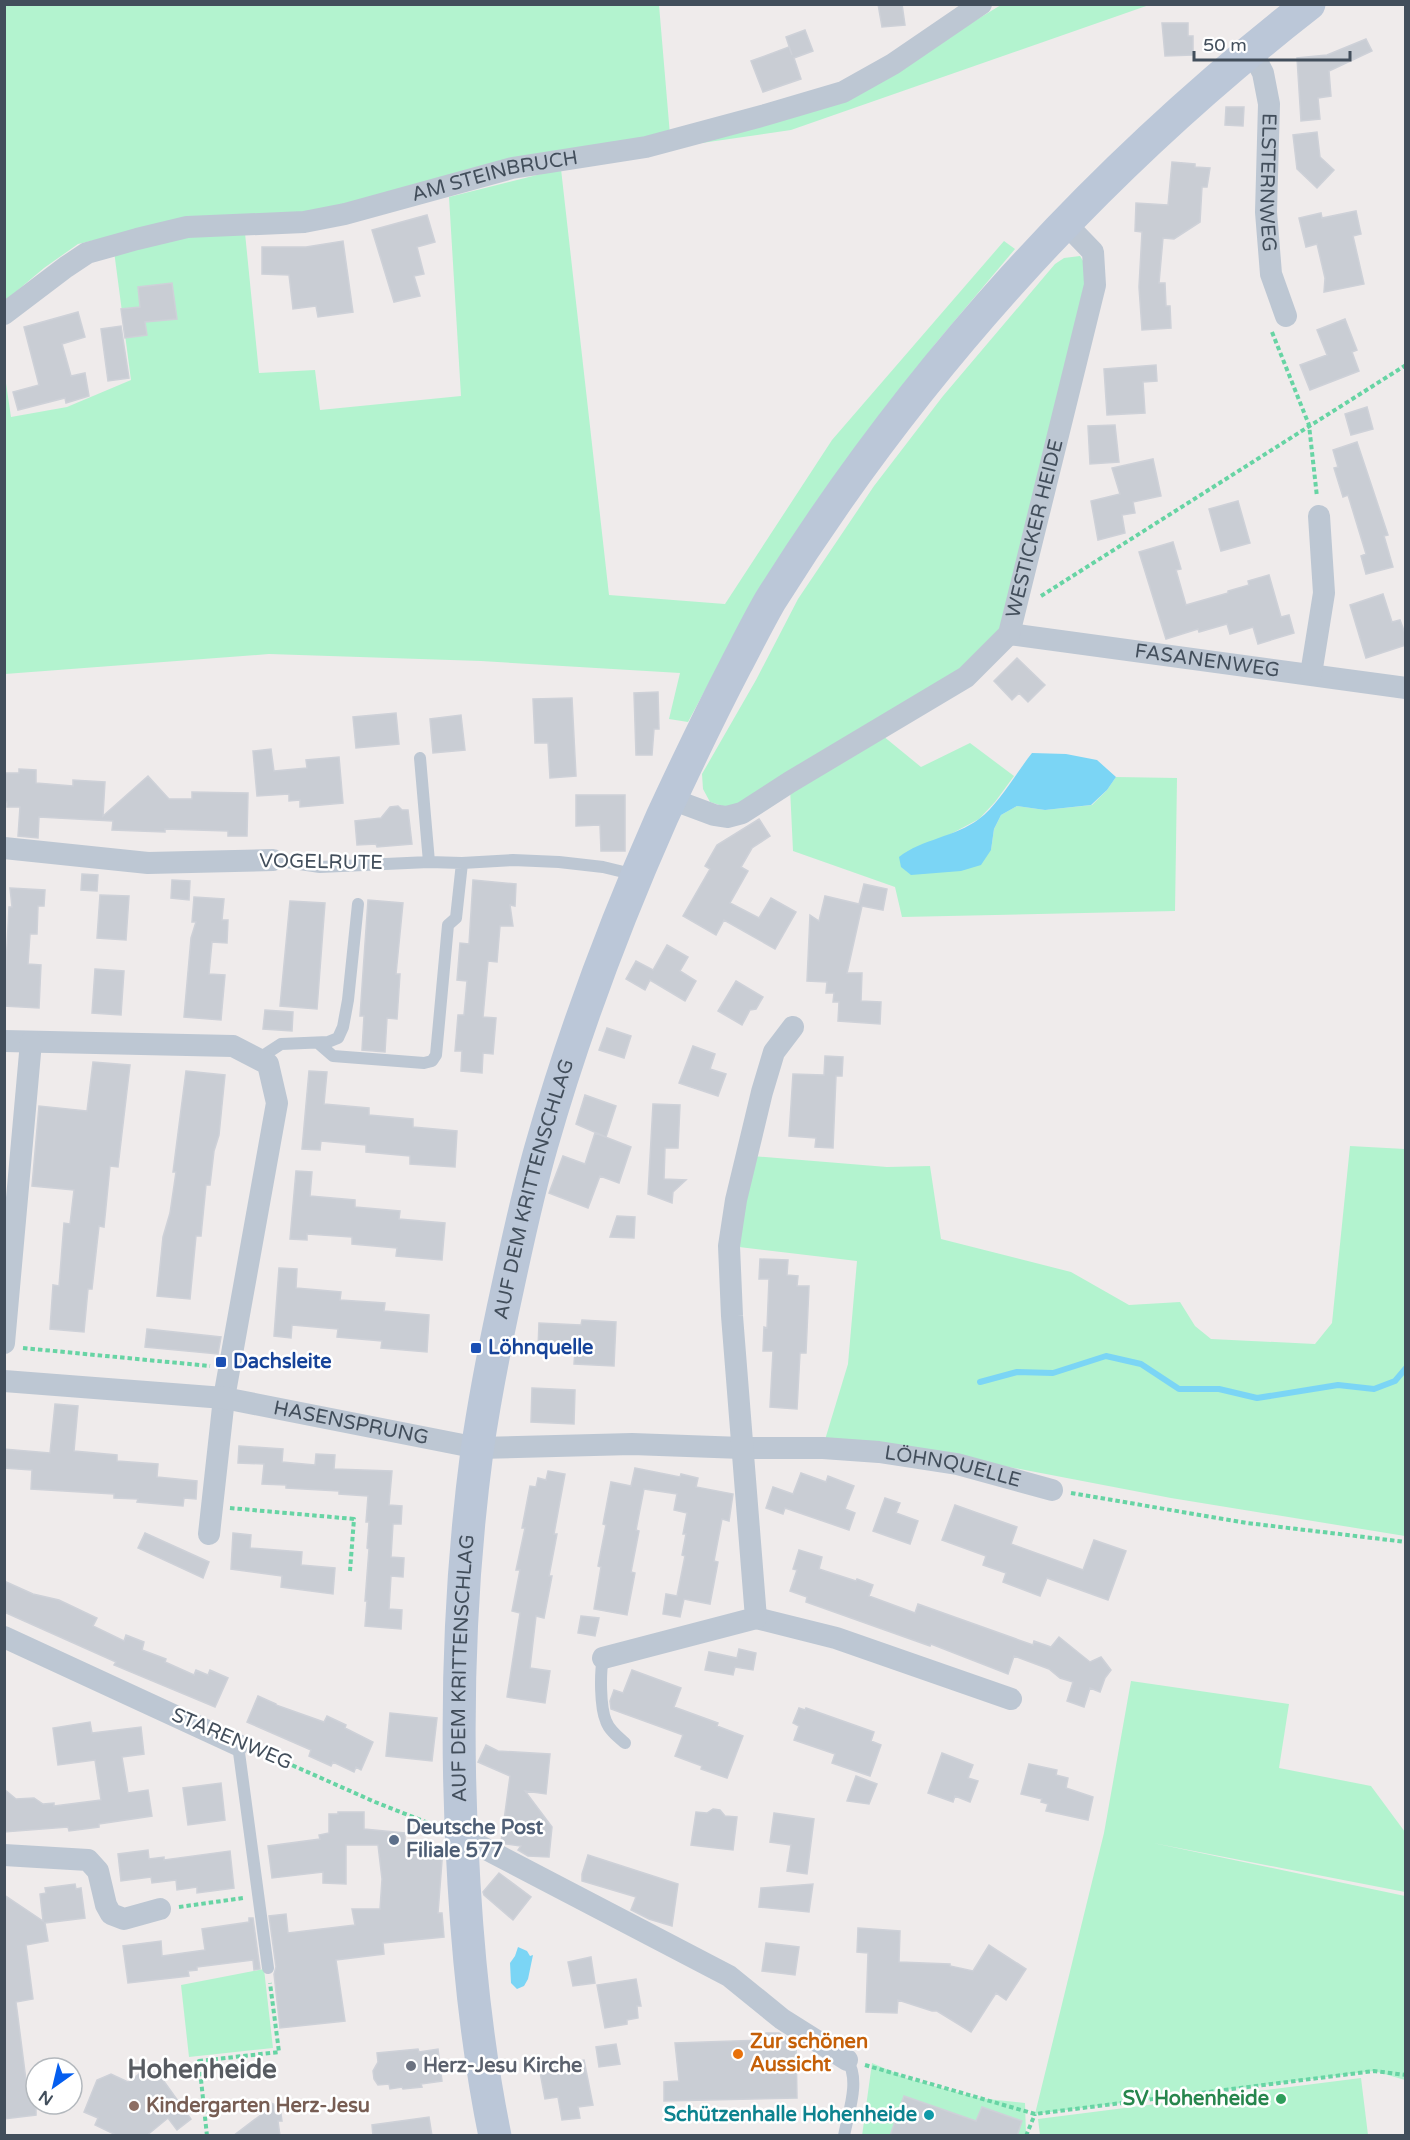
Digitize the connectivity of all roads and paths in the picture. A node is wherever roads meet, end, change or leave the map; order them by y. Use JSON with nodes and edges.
{"nodes":[{"id":1,"x":981,"y":4,"type":"edge"},
{"id":2,"x":1309,"y":4,"type":"edge"},
{"id":3,"x":1251,"y":50,"type":"junction"},
{"id":4,"x":1065,"y":223,"type":"junction"},
{"id":5,"x":4,"y":314,"type":"edge"},
{"id":6,"x":1286,"y":316,"type":"joint"},
{"id":7,"x":1406,"y":365,"type":"edge"},
{"id":8,"x":1309,"y":425,"type":"junction"},
{"id":9,"x":1319,"y":516,"type":"joint"},
{"id":10,"x":1011,"y":623,"type":"junction"},
{"id":11,"x":1311,"y":674,"type":"junction"},
{"id":12,"x":1406,"y":688,"type":"edge"},
{"id":13,"x":420,"y":758,"type":"dead end"},
{"id":14,"x":671,"y":799,"type":"junction"},
{"id":15,"x":4,"y":848,"type":"edge"},
{"id":16,"x":273,"y":860,"type":"joint"},
{"id":17,"x":429,"y":862,"type":"junction"},
{"id":18,"x":462,"y":863,"type":"junction"},
{"id":19,"x":636,"y":875,"type":"junction"},
{"id":20,"x":358,"y":904,"type":"dead end"},
{"id":21,"x":793,"y":1027,"type":"dead end"},
{"id":22,"x":4,"y":1041,"type":"edge"},
{"id":23,"x":31,"y":1042,"type":"junction"},
{"id":24,"x":318,"y":1043,"type":"junction"},
{"id":25,"x":258,"y":1059,"type":"junction"},
{"id":26,"x":10,"y":1345,"type":"edge"},
{"id":27,"x":229,"y":1368,"type":"junction"},
{"id":28,"x":4,"y":1381,"type":"edge"},
{"id":29,"x":224,"y":1398,"type":"junction"},
{"id":30,"x":478,"y":1448,"type":"junction"},
{"id":31,"x":742,"y":1448,"type":"junction"},
{"id":32,"x":1052,"y":1490,"type":"joint"},
{"id":33,"x":212,"y":1507,"type":"junction"},
{"id":34,"x":209,"y":1534,"type":"dead end"},
{"id":35,"x":1406,"y":1542,"type":"edge"},
{"id":36,"x":350,"y":1571,"type":"dead end"},
{"id":37,"x":756,"y":1618,"type":"junction"},
{"id":38,"x":4,"y":1637,"type":"edge"},
{"id":39,"x":603,"y":1658,"type":"joint"},
{"id":40,"x":1011,"y":1699,"type":"dead end"},
{"id":41,"x":625,"y":1743,"type":"dead end"},
{"id":42,"x":238,"y":1745,"type":"junction"},
{"id":43,"x":461,"y":1836,"type":"junction"},
{"id":44,"x":4,"y":1855,"type":"edge"},
{"id":45,"x":259,"y":1896,"type":"junction"},
{"id":46,"x":160,"y":1910,"type":"joint"},
{"id":47,"x":268,"y":1968,"type":"joint"},
{"id":48,"x":847,"y":2060,"type":"junction"},
{"id":49,"x":1406,"y":2075,"type":"edge"},
{"id":50,"x":1035,"y":2114,"type":"junction"},
{"id":51,"x":207,"y":2136,"type":"edge"},
{"id":52,"x":495,"y":2136,"type":"edge"},
{"id":53,"x":844,"y":2136,"type":"edge"},
{"id":54,"x":1026,"y":2136,"type":"edge"}],
"edges":[{"from":1,"to":5,"type":"street","name":"AM STEINBRUCH"},
{"from":2,"to":3,"type":"street"},
{"from":3,"to":4,"type":"street"},
{"from":3,"to":6,"type":"street","name":"ELSTERNWEG"},
{"from":4,"to":10,"type":"street","name":"WESTICKER HEIDE"},
{"from":4,"to":14,"type":"street"},
{"from":6,"to":8,"type":"path"},
{"from":7,"to":8,"type":"path"},
{"from":8,"to":9,"type":"path"},
{"from":8,"to":10,"type":"path"},
{"from":9,"to":11,"type":"street"},
{"from":10,"to":11,"type":"street","name":"FASANENWEG"},
{"from":10,"to":14,"type":"street","name":"WESTICKER HEIDE"},
{"from":11,"to":12,"type":"street","name":"FASANENWEG"},
{"from":13,"to":17,"type":"lane"},
{"from":14,"to":19,"type":"street"},
{"from":15,"to":16,"type":"street","name":"VOGELRUTE"},
{"from":16,"to":17,"type":"lane","name":"VOGELRUTE"},
{"from":17,"to":18,"type":"lane","name":"VOGELRUTE"},
{"from":18,"to":19,"type":"lane","name":"VOGELRUTE"},
{"from":18,"to":24,"type":"lane"},
{"from":19,"to":30,"type":"street","name":"AUF DEM KRITTENSCHLAG"},
{"from":20,"to":24,"type":"lane"},
{"from":21,"to":31,"type":"street"},
{"from":22,"to":23,"type":"street"},
{"from":23,"to":25,"type":"street"},
{"from":23,"to":26,"type":"street"},
{"from":24,"to":25,"type":"lane"},
{"from":25,"to":27,"type":"street"},
{"from":26,"to":27,"type":"path"},
{"from":27,"to":29,"type":"street"},
{"from":28,"to":29,"type":"street","name":"HASENSPRUNG"},
{"from":29,"to":30,"type":"street","name":"HASENSPRUNG"},
{"from":29,"to":33,"type":"street"},
{"from":30,"to":31,"type":"street","name":"LÖHNQUELLE"},
{"from":30,"to":43,"type":"street","name":"AUF DEM KRITTENSCHLAG"},
{"from":31,"to":32,"type":"street","name":"LÖHNQUELLE"},
{"from":31,"to":37,"type":"street"},
{"from":32,"to":35,"type":"path"},
{"from":33,"to":34,"type":"street"},
{"from":33,"to":36,"type":"path"},
{"from":37,"to":39,"type":"street"},
{"from":37,"to":40,"type":"street"},
{"from":38,"to":42,"type":"street","name":"STARENWEG"},
{"from":39,"to":41,"type":"lane"},
{"from":42,"to":43,"type":"path","name":"STARENWEG"},
{"from":42,"to":45,"type":"lane"},
{"from":43,"to":48,"type":"street"},
{"from":43,"to":52,"type":"street","name":"AUF DEM KRITTENSCHLAG"},
{"from":44,"to":46,"type":"street"},
{"from":45,"to":46,"type":"path"},
{"from":45,"to":47,"type":"lane"},
{"from":47,"to":51,"type":"path"},
{"from":48,"to":50,"type":"path"},
{"from":48,"to":53,"type":"lane"},
{"from":49,"to":50,"type":"path"},
{"from":50,"to":54,"type":"path"}]}
